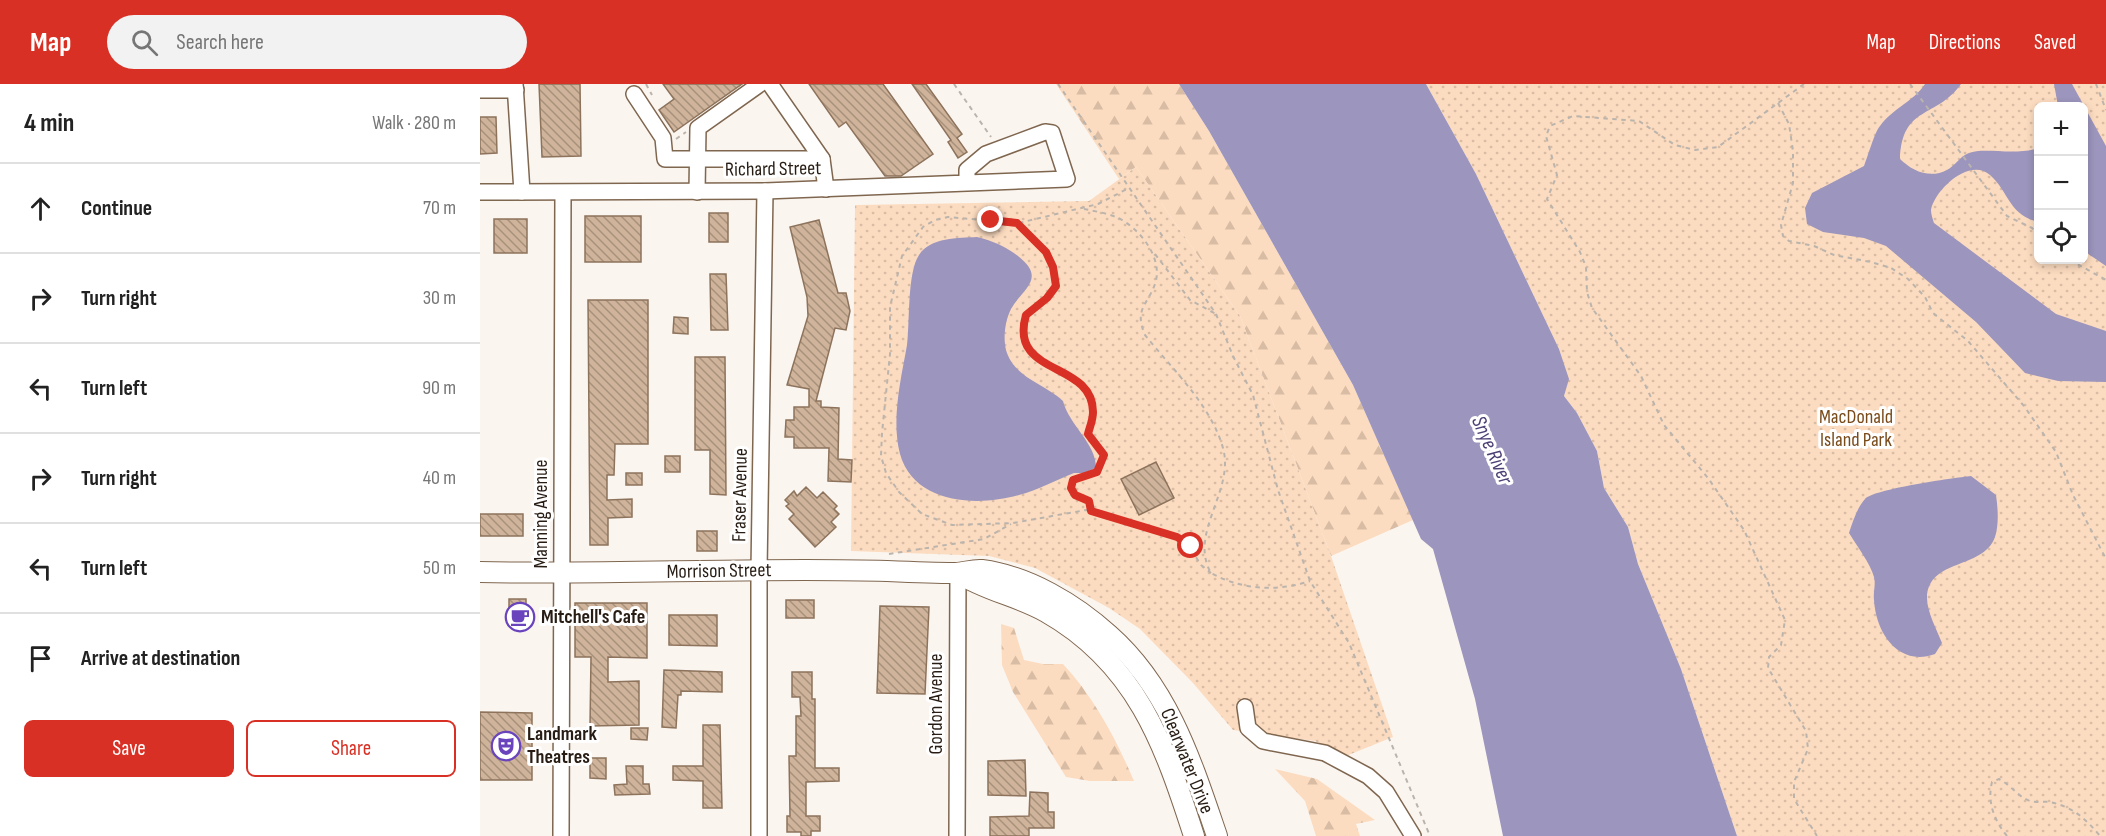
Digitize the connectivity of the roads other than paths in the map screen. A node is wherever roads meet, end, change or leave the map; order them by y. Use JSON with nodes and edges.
{"nodes":[{"id":1,"x":760,"y":84,"type":"edge"},
{"id":2,"x":770,"y":84,"type":"edge"},
{"id":3,"x":516,"y":87,"type":"edge"},
{"id":4,"x":480,"y":90,"type":"edge"},
{"id":5,"x":634,"y":94,"type":"dead end"},
{"id":6,"x":696,"y":158,"type":"junction"},
{"id":7,"x":822,"y":159,"type":"junction"},
{"id":8,"x":967,"y":183,"type":"junction"},
{"id":9,"x":826,"y":189,"type":"junction"},
{"id":10,"x":765,"y":191,"type":"junction"},
{"id":11,"x":480,"y":192,"type":"edge"},
{"id":12,"x":522,"y":192,"type":"junction"},
{"id":13,"x":697,"y":192,"type":"junction"},
{"id":14,"x":563,"y":193,"type":"junction"},
{"id":15,"x":759,"y":570,"type":"junction"},
{"id":16,"x":480,"y":572,"type":"edge"},
{"id":17,"x":958,"y":573,"type":"junction"},
{"id":18,"x":562,"y":574,"type":"junction"},
{"id":19,"x":1245,"y":707,"type":"dead end"},
{"id":20,"x":561,"y":836,"type":"edge"},
{"id":21,"x":759,"y":836,"type":"edge"},
{"id":22,"x":957,"y":836,"type":"edge"},
{"id":23,"x":1194,"y":836,"type":"edge"},
{"id":24,"x":1217,"y":836,"type":"edge"},
{"id":25,"x":1413,"y":836,"type":"edge"}],
"edges":[{"from":1,"to":6,"type":"street"},
{"from":2,"to":7,"type":"street"},
{"from":3,"to":4,"type":"street"},
{"from":3,"to":12,"type":"street"},
{"from":5,"to":6,"type":"street"},
{"from":6,"to":7,"type":"street"},
{"from":6,"to":13,"type":"street"},
{"from":7,"to":9,"type":"street"},
{"from":8,"to":8,"type":"street","name":"Richard Street"},
{"from":8,"to":9,"type":"street","name":"Richard Street"},
{"from":9,"to":10,"type":"street","name":"Richard Street"},
{"from":10,"to":13,"type":"street","name":"Richard Street"},
{"from":10,"to":15,"type":"street","name":"Fraser Avenue"},
{"from":11,"to":12,"type":"street","name":"Richard Street"},
{"from":12,"to":14,"type":"street","name":"Richard Street"},
{"from":13,"to":14,"type":"street","name":"Richard Street"},
{"from":14,"to":18,"type":"street","name":"Manning Avenue"},
{"from":15,"to":17,"type":"main road","name":"Morrison Street"},
{"from":15,"to":18,"type":"main road","name":"Morrison Street"},
{"from":15,"to":21,"type":"street","name":"Fraser Avenue"},
{"from":16,"to":18,"type":"main road","name":"Morrison Street"},
{"from":17,"to":22,"type":"street","name":"Gordon Avenue"},
{"from":17,"to":23,"type":"main road","name":"Clearwater Drive"},
{"from":17,"to":24,"type":"main road","name":"Clearwater Drive"},
{"from":18,"to":20,"type":"street","name":"Manning Avenue"},
{"from":19,"to":25,"type":"street"}]}
